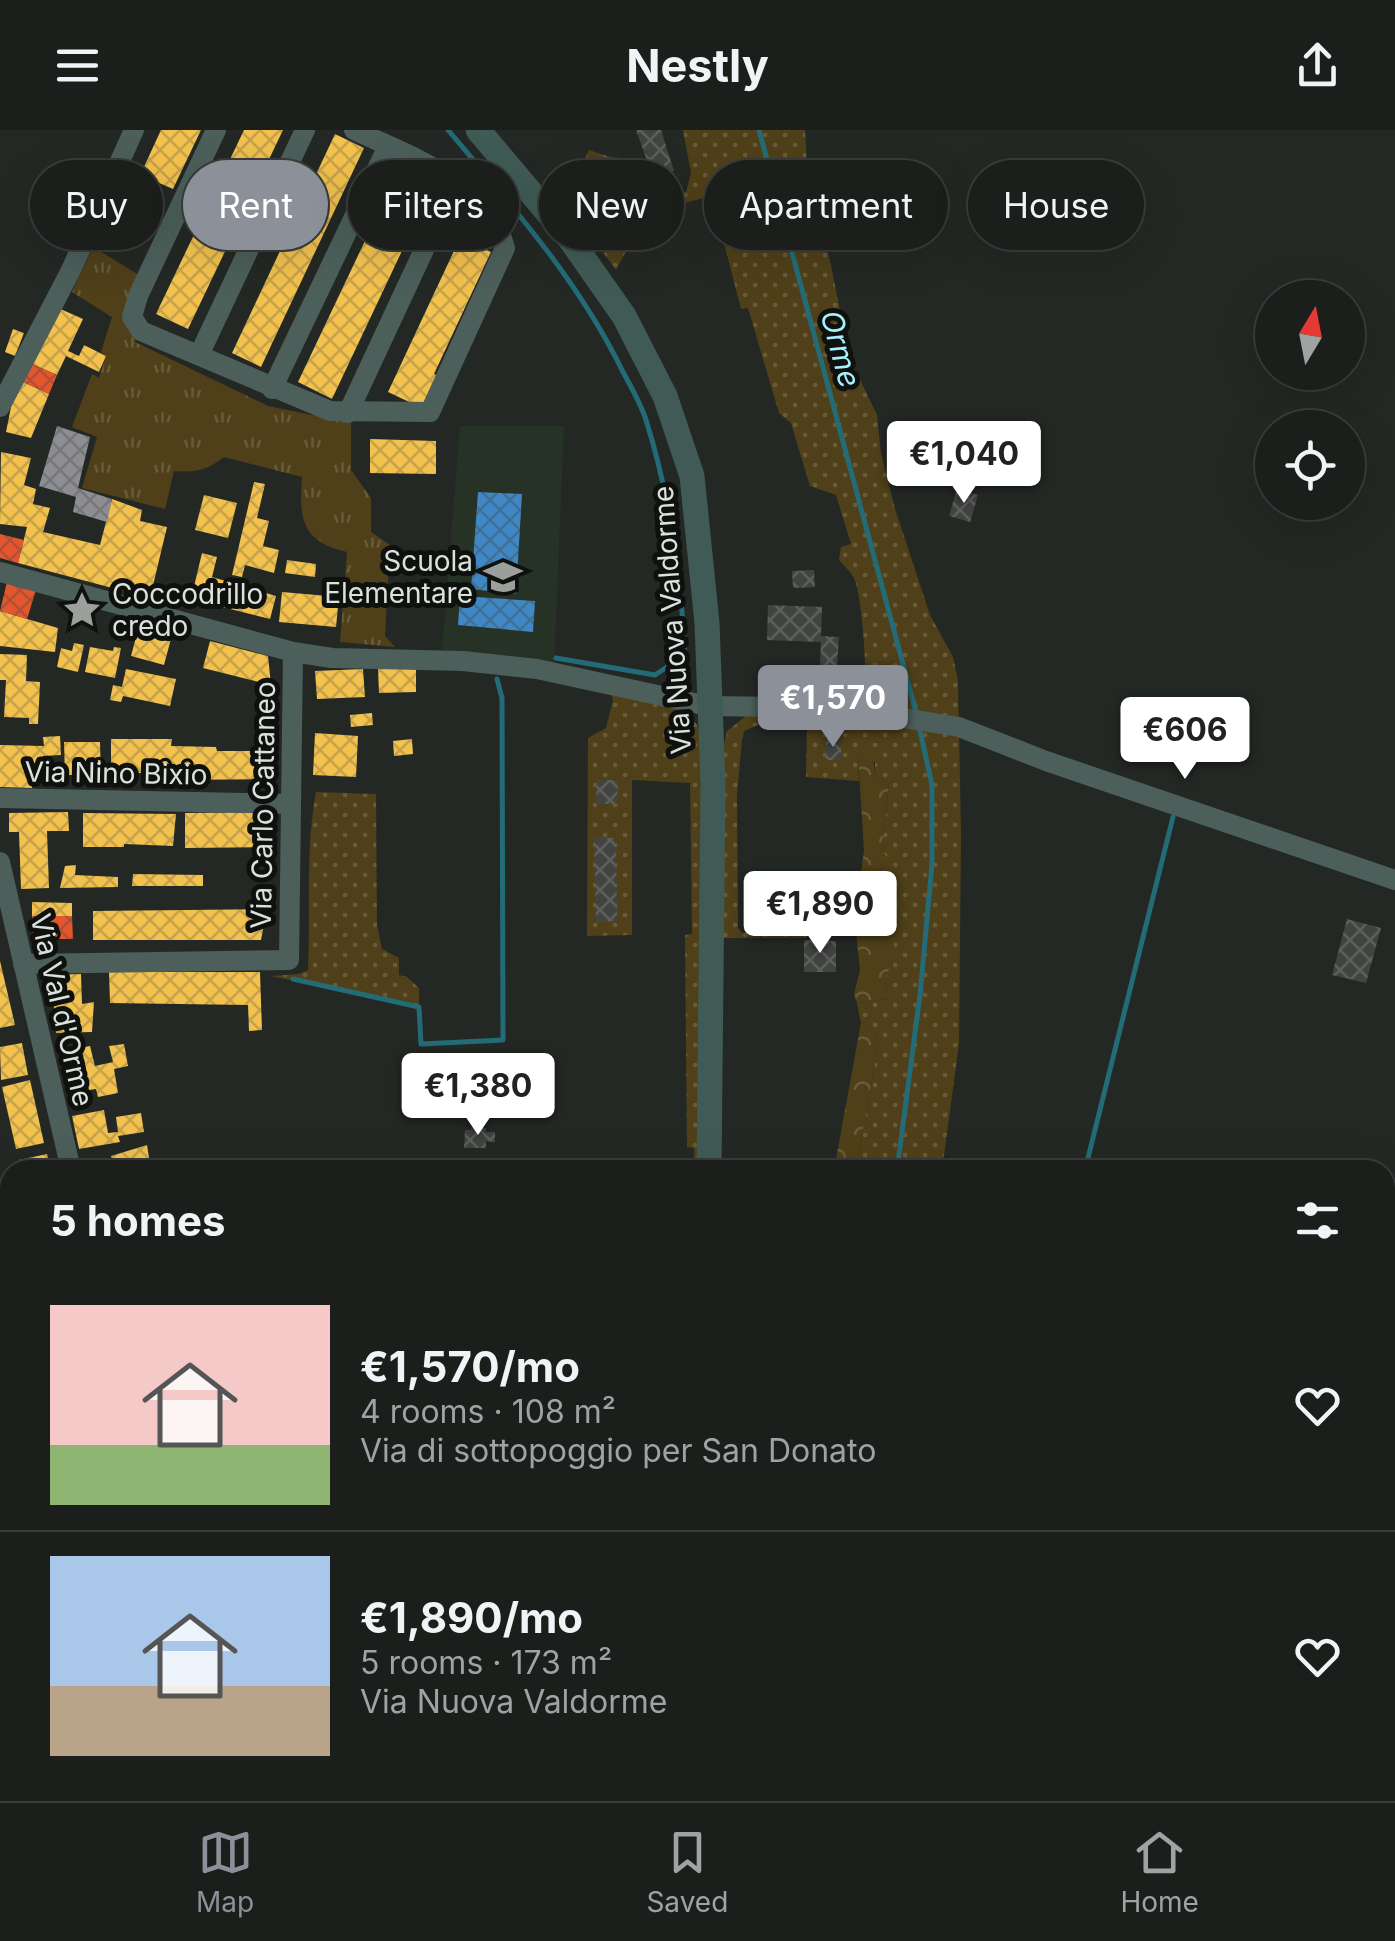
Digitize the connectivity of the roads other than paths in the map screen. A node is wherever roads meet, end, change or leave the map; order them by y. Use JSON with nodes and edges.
{"nodes":[{"id":1,"x":134,"y":130,"type":"edge"},
{"id":2,"x":216,"y":130,"type":"edge"},
{"id":3,"x":305,"y":130,"type":"edge"},
{"id":4,"x":354,"y":130,"type":"edge"},
{"id":5,"x":478,"y":130,"type":"edge"},
{"id":6,"x":388,"y":146,"type":"junction"},
{"id":7,"x":415,"y":160,"type":"edge"},
{"id":8,"x":424,"y":250,"type":"edge"},
{"id":9,"x":505,"y":250,"type":"edge"},
{"id":10,"x":200,"y":353,"type":"junction"},
{"id":11,"x":272,"y":389,"type":"junction"},
{"id":12,"x":0,"y":406,"type":"edge"},
{"id":13,"x":348,"y":414,"type":"junction"},
{"id":14,"x":0,"y":572,"type":"edge"},
{"id":15,"x":292,"y":652,"type":"junction"},
{"id":16,"x":708,"y":706,"type":"junction"},
{"id":17,"x":0,"y":798,"type":"edge"},
{"id":18,"x":291,"y":804,"type":"junction"},
{"id":19,"x":0,"y":862,"type":"edge"},
{"id":20,"x":1395,"y":880,"type":"edge"},
{"id":21,"x":4,"y":901,"type":"edge"},
{"id":22,"x":24,"y":964,"type":"junction"},
{"id":23,"x":68,"y":1160,"type":"edge"},
{"id":24,"x":710,"y":1160,"type":"edge"}],
"edges":[{"from":1,"to":12,"type":"street"},
{"from":2,"to":10,"type":"street"},
{"from":3,"to":10,"type":"street"},
{"from":4,"to":6,"type":"street"},
{"from":5,"to":16,"type":"main road","name":"Via Nuova Valdorme"},
{"from":6,"to":7,"type":"street"},
{"from":6,"to":11,"type":"street"},
{"from":8,"to":13,"type":"street"},
{"from":9,"to":13,"type":"street"},
{"from":10,"to":11,"type":"street"},
{"from":11,"to":13,"type":"street"},
{"from":14,"to":15,"type":"street"},
{"from":15,"to":16,"type":"street"},
{"from":15,"to":18,"type":"street","name":"Via Carlo Cattaneo"},
{"from":16,"to":20,"type":"street"},
{"from":16,"to":24,"type":"main road","name":"Via Nuova Valdorme"},
{"from":17,"to":18,"type":"street","name":"Via Nino Bixio"},
{"from":18,"to":22,"type":"street","name":"Via Carlo Cattaneo"},
{"from":19,"to":21,"type":"street","name":"Via Val d'Orme"},
{"from":21,"to":22,"type":"street","name":"Via Val d'Orme"},
{"from":22,"to":23,"type":"street","name":"Via Val d'Orme"}]}
